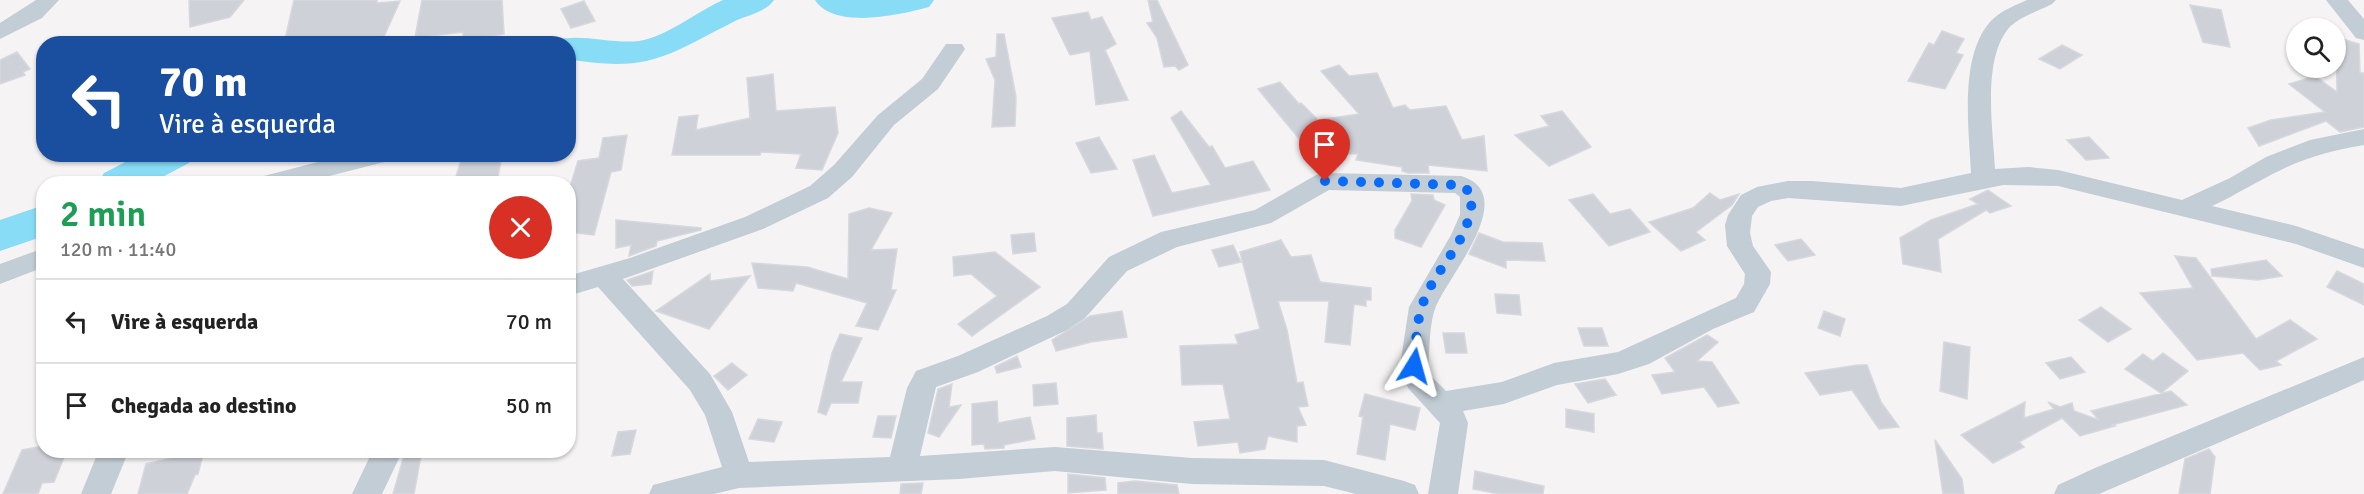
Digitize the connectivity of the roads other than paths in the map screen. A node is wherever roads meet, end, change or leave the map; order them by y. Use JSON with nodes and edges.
{"nodes":[{"id":1,"x":48,"y":0,"type":"edge"},
{"id":2,"x":2045,"y":0,"type":"edge"},
{"id":3,"x":2337,"y":0,"type":"edge"},
{"id":4,"x":0,"y":32,"type":"edge"},
{"id":5,"x":2364,"y":33,"type":"edge"},
{"id":6,"x":954,"y":49,"type":"dead end"},
{"id":7,"x":2364,"y":136,"type":"edge"},
{"id":8,"x":352,"y":162,"type":"edge"},
{"id":9,"x":297,"y":176,"type":"edge"},
{"id":10,"x":1983,"y":179,"type":"junction"},
{"id":11,"x":2184,"y":209,"type":"junction"},
{"id":12,"x":2364,"y":259,"type":"edge"},
{"id":13,"x":36,"y":261,"type":"edge"},
{"id":14,"x":0,"y":274,"type":"edge"},
{"id":15,"x":604,"y":276,"type":"junction"},
{"id":16,"x":576,"y":284,"type":"edge"},
{"id":17,"x":2364,"y":368,"type":"edge"},
{"id":18,"x":1439,"y":404,"type":"junction"},
{"id":19,"x":111,"y":458,"type":"edge"},
{"id":20,"x":384,"y":458,"type":"edge"},
{"id":21,"x":902,"y":469,"type":"junction"},
{"id":22,"x":740,"y":475,"type":"junction"},
{"id":23,"x":96,"y":494,"type":"edge"},
{"id":24,"x":367,"y":494,"type":"edge"},
{"id":25,"x":664,"y":494,"type":"edge"},
{"id":26,"x":1404,"y":494,"type":"edge"},
{"id":27,"x":1443,"y":494,"type":"edge"},
{"id":28,"x":2069,"y":494,"type":"edge"}],
"edges":[{"from":1,"to":4,"type":"street"},
{"from":2,"to":10,"type":"street"},
{"from":3,"to":5,"type":"street"},
{"from":6,"to":15,"type":"street"},
{"from":7,"to":11,"type":"street"},
{"from":8,"to":9,"type":"street"},
{"from":10,"to":11,"type":"street"},
{"from":10,"to":18,"type":"street"},
{"from":11,"to":12,"type":"street"},
{"from":13,"to":14,"type":"street"},
{"from":15,"to":16,"type":"street"},
{"from":15,"to":22,"type":"street"},
{"from":17,"to":28,"type":"street"},
{"from":18,"to":21,"type":"street"},
{"from":18,"to":27,"type":"street"},
{"from":19,"to":23,"type":"street"},
{"from":20,"to":24,"type":"street"},
{"from":21,"to":22,"type":"street"},
{"from":21,"to":26,"type":"street"},
{"from":22,"to":25,"type":"street"}]}
